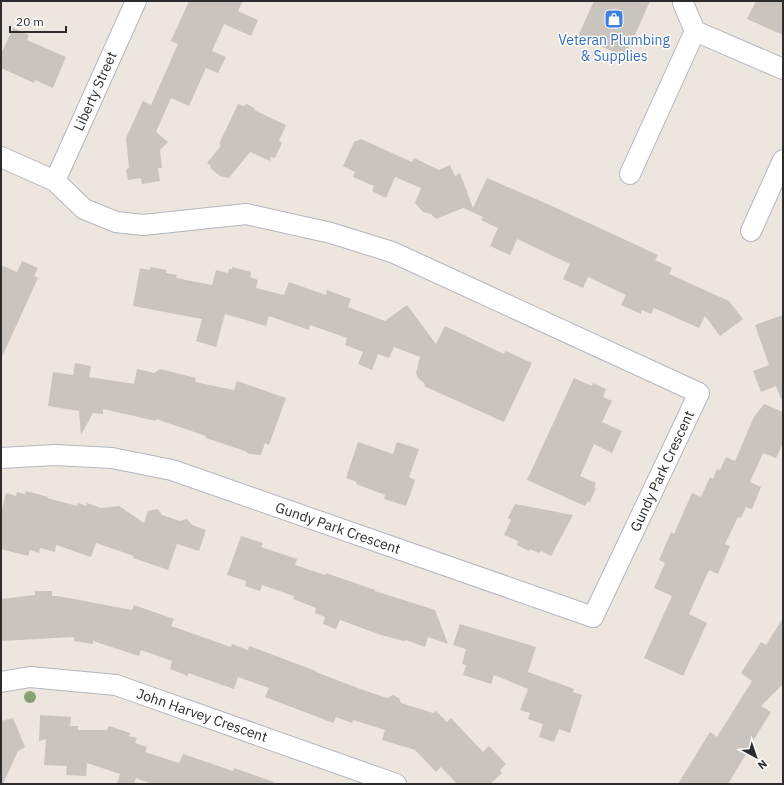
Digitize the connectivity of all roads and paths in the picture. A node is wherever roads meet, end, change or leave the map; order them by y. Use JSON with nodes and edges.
{"nodes":[{"id":1,"x":136,"y":1,"type":"edge"},
{"id":2,"x":684,"y":1,"type":"edge"},
{"id":3,"x":695,"y":31,"type":"junction"},
{"id":4,"x":783,"y":69,"type":"edge"},
{"id":5,"x":1,"y":156,"type":"edge"},
{"id":6,"x":783,"y":160,"type":"edge"},
{"id":7,"x":630,"y":174,"type":"dead end"},
{"id":8,"x":55,"y":181,"type":"junction"},
{"id":9,"x":751,"y":231,"type":"dead end"},
{"id":10,"x":1,"y":458,"type":"edge"},
{"id":11,"x":1,"y":682,"type":"edge"},
{"id":12,"x":396,"y":784,"type":"edge"}],
"edges":[{"from":1,"to":8,"type":"street","name":"Liberty Street"},
{"from":2,"to":3,"type":"street"},
{"from":3,"to":4,"type":"street"},
{"from":3,"to":7,"type":"street"},
{"from":5,"to":8,"type":"street"},
{"from":6,"to":9,"type":"street"},
{"from":8,"to":10,"type":"street","name":"Gundy Park Crescent"},
{"from":11,"to":12,"type":"street","name":"John Harvey Crescent"}]}
